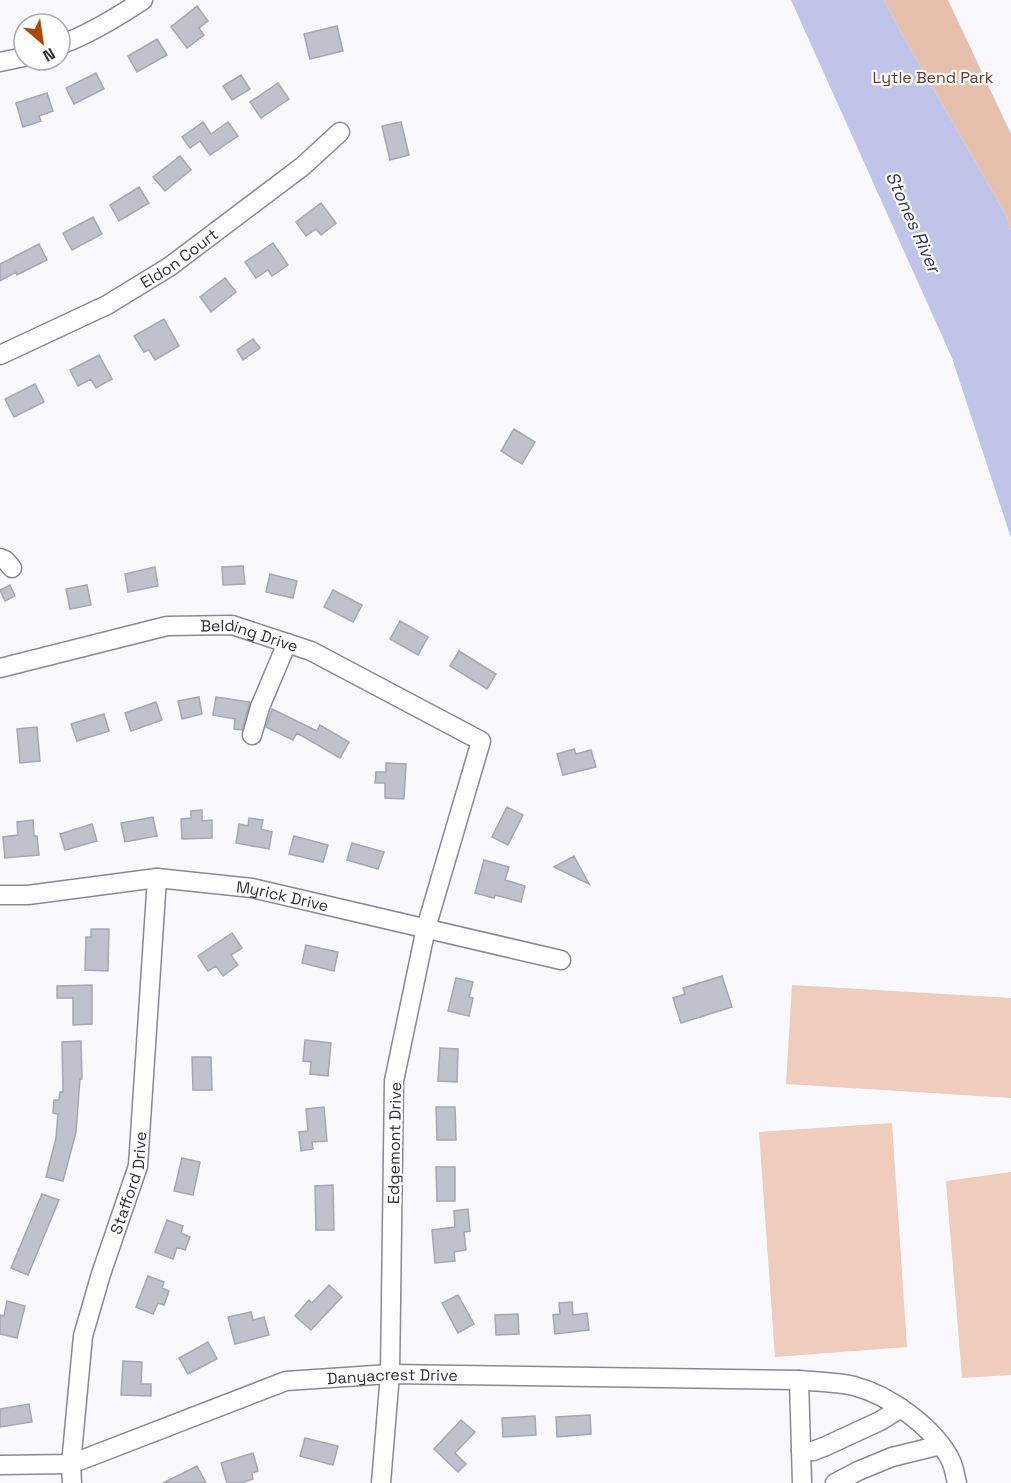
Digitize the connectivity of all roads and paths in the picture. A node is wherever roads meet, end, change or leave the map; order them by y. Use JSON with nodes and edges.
{"nodes":[{"id":1,"x":143,"y":0,"type":"edge"},
{"id":2,"x":72,"y":41,"type":"edge"},
{"id":3,"x":340,"y":132,"type":"dead end"},
{"id":4,"x":0,"y":355,"type":"edge"},
{"id":5,"x":287,"y":643,"type":"junction"},
{"id":6,"x":0,"y":668,"type":"edge"},
{"id":7,"x":252,"y":735,"type":"dead end"},
{"id":8,"x":481,"y":741,"type":"joint"},
{"id":9,"x":157,"y":878,"type":"junction"},
{"id":10,"x":0,"y":895,"type":"edge"},
{"id":11,"x":426,"y":928,"type":"junction"},
{"id":12,"x":561,"y":960,"type":"dead end"},
{"id":13,"x":390,"y":1374,"type":"junction"},
{"id":14,"x":799,"y":1380,"type":"junction"},
{"id":15,"x":901,"y":1408,"type":"junction"},
{"id":16,"x":941,"y":1445,"type":"junction"},
{"id":17,"x":801,"y":1451,"type":"junction"},
{"id":18,"x":71,"y":1464,"type":"junction"},
{"id":19,"x":0,"y":1465,"type":"edge"},
{"id":20,"x":72,"y":1483,"type":"edge"},
{"id":21,"x":381,"y":1483,"type":"edge"},
{"id":22,"x":802,"y":1483,"type":"edge"},
{"id":23,"x":835,"y":1483,"type":"edge"},
{"id":24,"x":957,"y":1483,"type":"edge"}],
"edges":[{"from":1,"to":2,"type":"street"},
{"from":3,"to":4,"type":"street","name":"Eldon Court"},
{"from":5,"to":6,"type":"street","name":"Belding Drive"},
{"from":5,"to":7,"type":"street"},
{"from":5,"to":8,"type":"street","name":"Belding Drive"},
{"from":8,"to":11,"type":"street","name":"Edgemont Drive"},
{"from":9,"to":10,"type":"street","name":"Myrick Drive"},
{"from":9,"to":11,"type":"street","name":"Myrick Drive"},
{"from":9,"to":18,"type":"street","name":"Stafford Drive"},
{"from":11,"to":12,"type":"street","name":"Myrick Drive"},
{"from":11,"to":13,"type":"street","name":"Edgemont Drive"},
{"from":13,"to":14,"type":"street","name":"Danyacrest Drive"},
{"from":13,"to":18,"type":"street","name":"Danyacrest Drive"},
{"from":13,"to":21,"type":"street","name":"Edgemont Drive"},
{"from":14,"to":15,"type":"street","name":"Danyacrest Drive"},
{"from":14,"to":17,"type":"street"},
{"from":15,"to":16,"type":"street","name":"Danyacrest Drive"},
{"from":15,"to":17,"type":"street"},
{"from":16,"to":23,"type":"street"},
{"from":16,"to":24,"type":"street","name":"Danyacrest Drive"},
{"from":17,"to":22,"type":"street"},
{"from":18,"to":19,"type":"street","name":"Danyacrest Drive"},
{"from":18,"to":20,"type":"street","name":"Stafford Drive"}]}
